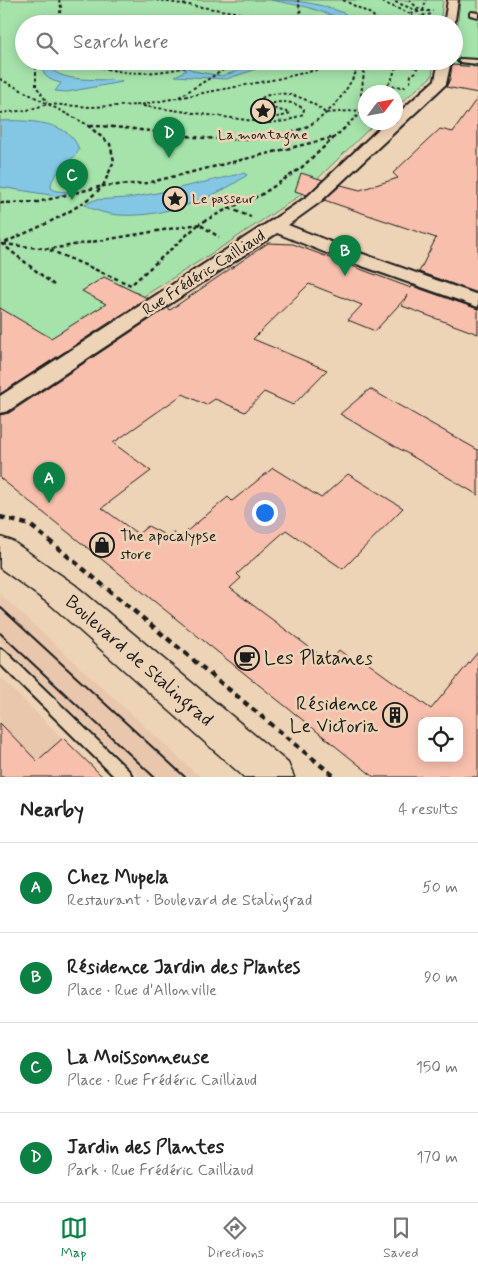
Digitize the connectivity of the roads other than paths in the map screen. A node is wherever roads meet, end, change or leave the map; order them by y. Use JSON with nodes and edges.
{"nodes":[{"id":1,"x":453,"y":0,"type":"edge"},
{"id":2,"x":451,"y":15,"type":"edge"},
{"id":3,"x":463,"y":61,"type":"edge"},
{"id":4,"x":478,"y":62,"type":"edge"},
{"id":5,"x":443,"y":70,"type":"edge"},
{"id":6,"x":403,"y":115,"type":"edge"},
{"id":7,"x":387,"y":130,"type":"edge"},
{"id":8,"x":276,"y":226,"type":"junction"},
{"id":9,"x":478,"y":301,"type":"edge"},
{"id":10,"x":0,"y":406,"type":"edge"},
{"id":11,"x":0,"y":550,"type":"edge"},
{"id":12,"x":0,"y":655,"type":"edge"},
{"id":13,"x":263,"y":768,"type":"edge"},
{"id":14,"x":125,"y":777,"type":"edge"}],
"edges":[{"from":1,"to":2,"type":"street"},
{"from":3,"to":4,"type":"lane"},
{"from":5,"to":6,"type":"street","name":"Rue Frédéric Cailliaud"},
{"from":7,"to":8,"type":"street","name":"Rue Frédéric Cailliaud"},
{"from":8,"to":9,"type":"street"},
{"from":8,"to":10,"type":"street","name":"Rue Frédéric Cailliaud"},
{"from":11,"to":13,"type":"street","name":"Boulevard de Stalingrad"},
{"from":12,"to":14,"type":"lane"}]}
